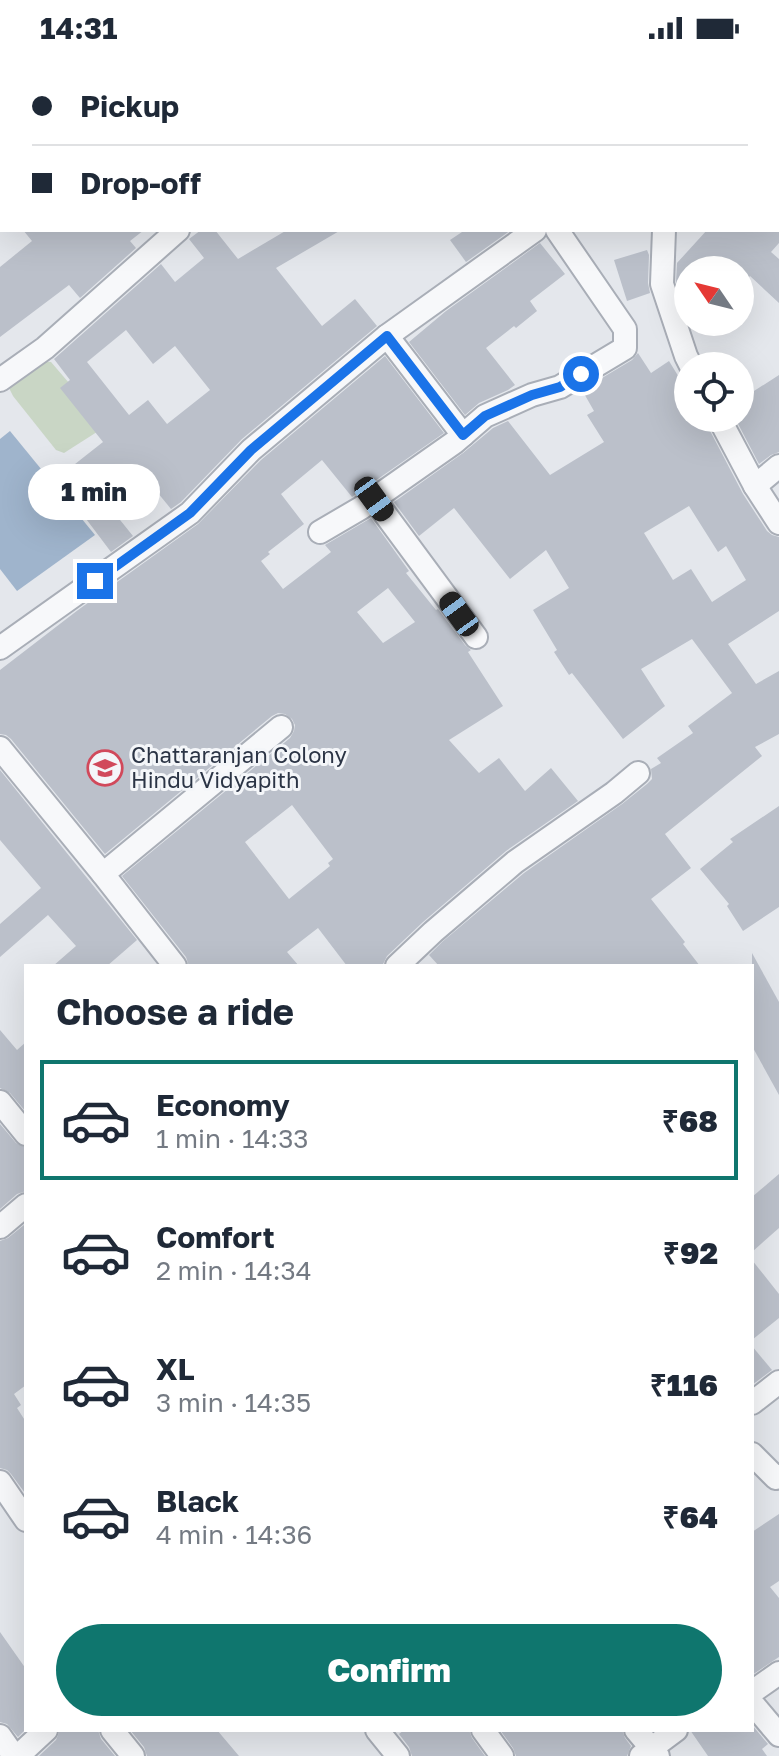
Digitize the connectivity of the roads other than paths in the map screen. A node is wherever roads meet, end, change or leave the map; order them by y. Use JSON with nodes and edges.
{"nodes":[{"id":1,"x":176,"y":232,"type":"edge"},
{"id":2,"x":532,"y":232,"type":"edge"},
{"id":3,"x":558,"y":232,"type":"edge"},
{"id":4,"x":664,"y":232,"type":"edge"},
{"id":5,"x":387,"y":336,"type":"junction"},
{"id":6,"x":685,"y":352,"type":"edge"},
{"id":7,"x":0,"y":380,"type":"edge"},
{"id":8,"x":726,"y":432,"type":"edge"},
{"id":9,"x":463,"y":435,"type":"junction"},
{"id":10,"x":779,"y":466,"type":"edge"},
{"id":11,"x":755,"y":486,"type":"junction"},
{"id":12,"x":374,"y":499,"type":"junction"},
{"id":13,"x":779,"y":523,"type":"edge"},
{"id":14,"x":320,"y":532,"type":"dead end"},
{"id":15,"x":476,"y":637,"type":"dead end"},
{"id":16,"x":0,"y":648,"type":"edge"},
{"id":17,"x":281,"y":727,"type":"dead end"},
{"id":18,"x":0,"y":748,"type":"edge"},
{"id":19,"x":638,"y":773,"type":"dead end"},
{"id":20,"x":103,"y":874,"type":"junction"},
{"id":21,"x":173,"y":964,"type":"edge"},
{"id":22,"x":399,"y":964,"type":"edge"},
{"id":23,"x":0,"y":1102,"type":"edge"},
{"id":24,"x":24,"y":1132,"type":"edge"},
{"id":25,"x":24,"y":1207,"type":"edge"},
{"id":26,"x":0,"y":1227,"type":"edge"},
{"id":27,"x":779,"y":1382,"type":"edge"},
{"id":28,"x":754,"y":1401,"type":"edge"},
{"id":29,"x":754,"y":1456,"type":"edge"},
{"id":30,"x":779,"y":1476,"type":"edge"},
{"id":31,"x":0,"y":1482,"type":"edge"},
{"id":32,"x":24,"y":1517,"type":"edge"},
{"id":33,"x":779,"y":1673,"type":"edge"},
{"id":34,"x":754,"y":1691,"type":"edge"},
{"id":35,"x":754,"y":1705,"type":"edge"},
{"id":36,"x":44,"y":1732,"type":"edge"},
{"id":37,"x":114,"y":1732,"type":"edge"},
{"id":38,"x":379,"y":1732,"type":"edge"},
{"id":39,"x":484,"y":1732,"type":"edge"},
{"id":40,"x":637,"y":1732,"type":"edge"},
{"id":41,"x":674,"y":1732,"type":"edge"},
{"id":42,"x":779,"y":1735,"type":"edge"},
{"id":43,"x":0,"y":1736,"type":"edge"},
{"id":44,"x":650,"y":1753,"type":"edge"},
{"id":45,"x":16,"y":1756,"type":"edge"},
{"id":46,"x":133,"y":1756,"type":"edge"},
{"id":47,"x":398,"y":1756,"type":"edge"},
{"id":48,"x":502,"y":1756,"type":"edge"}],
"edges":[{"from":1,"to":7,"type":"street"},
{"from":2,"to":5,"type":"street"},
{"from":3,"to":9,"type":"street"},
{"from":4,"to":6,"type":"street"},
{"from":5,"to":9,"type":"street"},
{"from":5,"to":16,"type":"street"},
{"from":8,"to":11,"type":"street"},
{"from":9,"to":12,"type":"street"},
{"from":10,"to":11,"type":"street"},
{"from":11,"to":13,"type":"street"},
{"from":12,"to":14,"type":"street"},
{"from":12,"to":15,"type":"street"},
{"from":17,"to":20,"type":"street"},
{"from":18,"to":20,"type":"street"},
{"from":19,"to":22,"type":"street"},
{"from":20,"to":21,"type":"street"},
{"from":23,"to":24,"type":"street"},
{"from":25,"to":26,"type":"street"},
{"from":27,"to":28,"type":"street"},
{"from":29,"to":30,"type":"street"},
{"from":31,"to":32,"type":"street"},
{"from":33,"to":34,"type":"street"},
{"from":35,"to":42,"type":"street"},
{"from":36,"to":45,"type":"street"},
{"from":37,"to":46,"type":"street"},
{"from":38,"to":47,"type":"street"},
{"from":39,"to":48,"type":"street"},
{"from":40,"to":44,"type":"street"},
{"from":41,"to":44,"type":"street"},
{"from":43,"to":45,"type":"street"}]}
